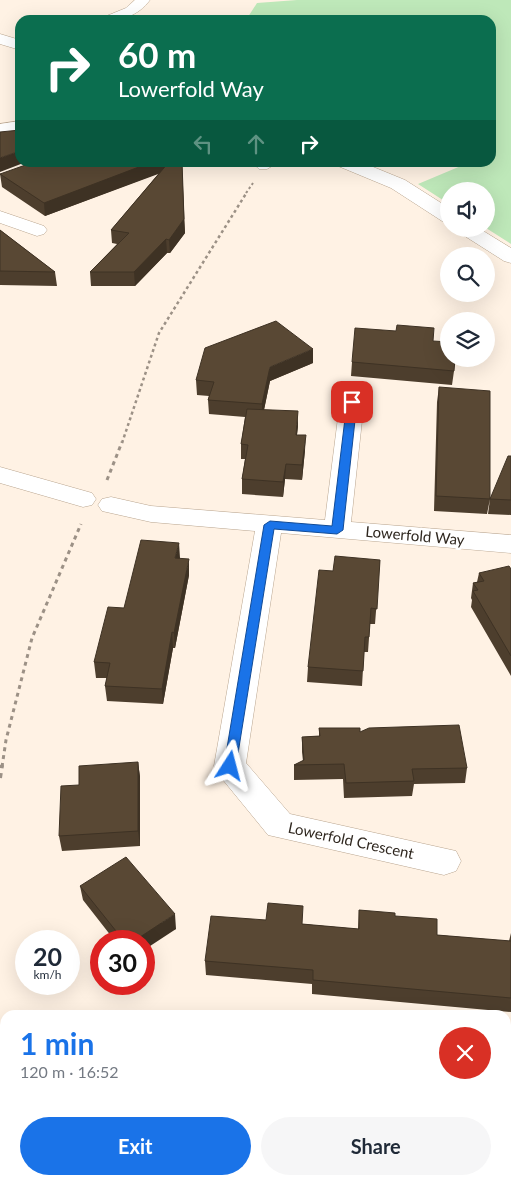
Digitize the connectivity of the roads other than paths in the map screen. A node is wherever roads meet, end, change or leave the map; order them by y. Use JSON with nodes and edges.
{"nodes":[{"id":1,"x":143,"y":0,"type":"edge"},
{"id":2,"x":121,"y":15,"type":"edge"},
{"id":3,"x":0,"y":39,"type":"edge"},
{"id":4,"x":15,"y":44,"type":"edge"},
{"id":5,"x":15,"y":127,"type":"edge"},
{"id":6,"x":0,"y":129,"type":"edge"},
{"id":7,"x":356,"y":167,"type":"edge"},
{"id":8,"x":440,"y":211,"type":"edge"},
{"id":9,"x":0,"y":217,"type":"edge"},
{"id":10,"x":37,"y":230,"type":"dead end"},
{"id":11,"x":478,"y":237,"type":"edge"},
{"id":12,"x":511,"y":258,"type":"edge"},
{"id":13,"x":352,"y":402,"type":"dead end"},
{"id":14,"x":0,"y":475,"type":"edge"},
{"id":15,"x":270,"y":525,"type":"junction"},
{"id":16,"x":337,"y":530,"type":"junction"},
{"id":17,"x":511,"y":544,"type":"edge"},
{"id":18,"x":444,"y":861,"type":"dead end"}],
"edges":[{"from":1,"to":2,"type":"street"},
{"from":3,"to":4,"type":"street"},
{"from":5,"to":6,"type":"street"},
{"from":7,"to":8,"type":"street"},
{"from":9,"to":10,"type":"street"},
{"from":11,"to":12,"type":"street"},
{"from":13,"to":16,"type":"street"},
{"from":14,"to":15,"type":"street","name":"Lowerfold Way"},
{"from":15,"to":16,"type":"street","name":"Lowerfold Way"},
{"from":15,"to":18,"type":"street","name":"Lowerfold Crescent"},
{"from":16,"to":17,"type":"street","name":"Lowerfold Way"}]}
